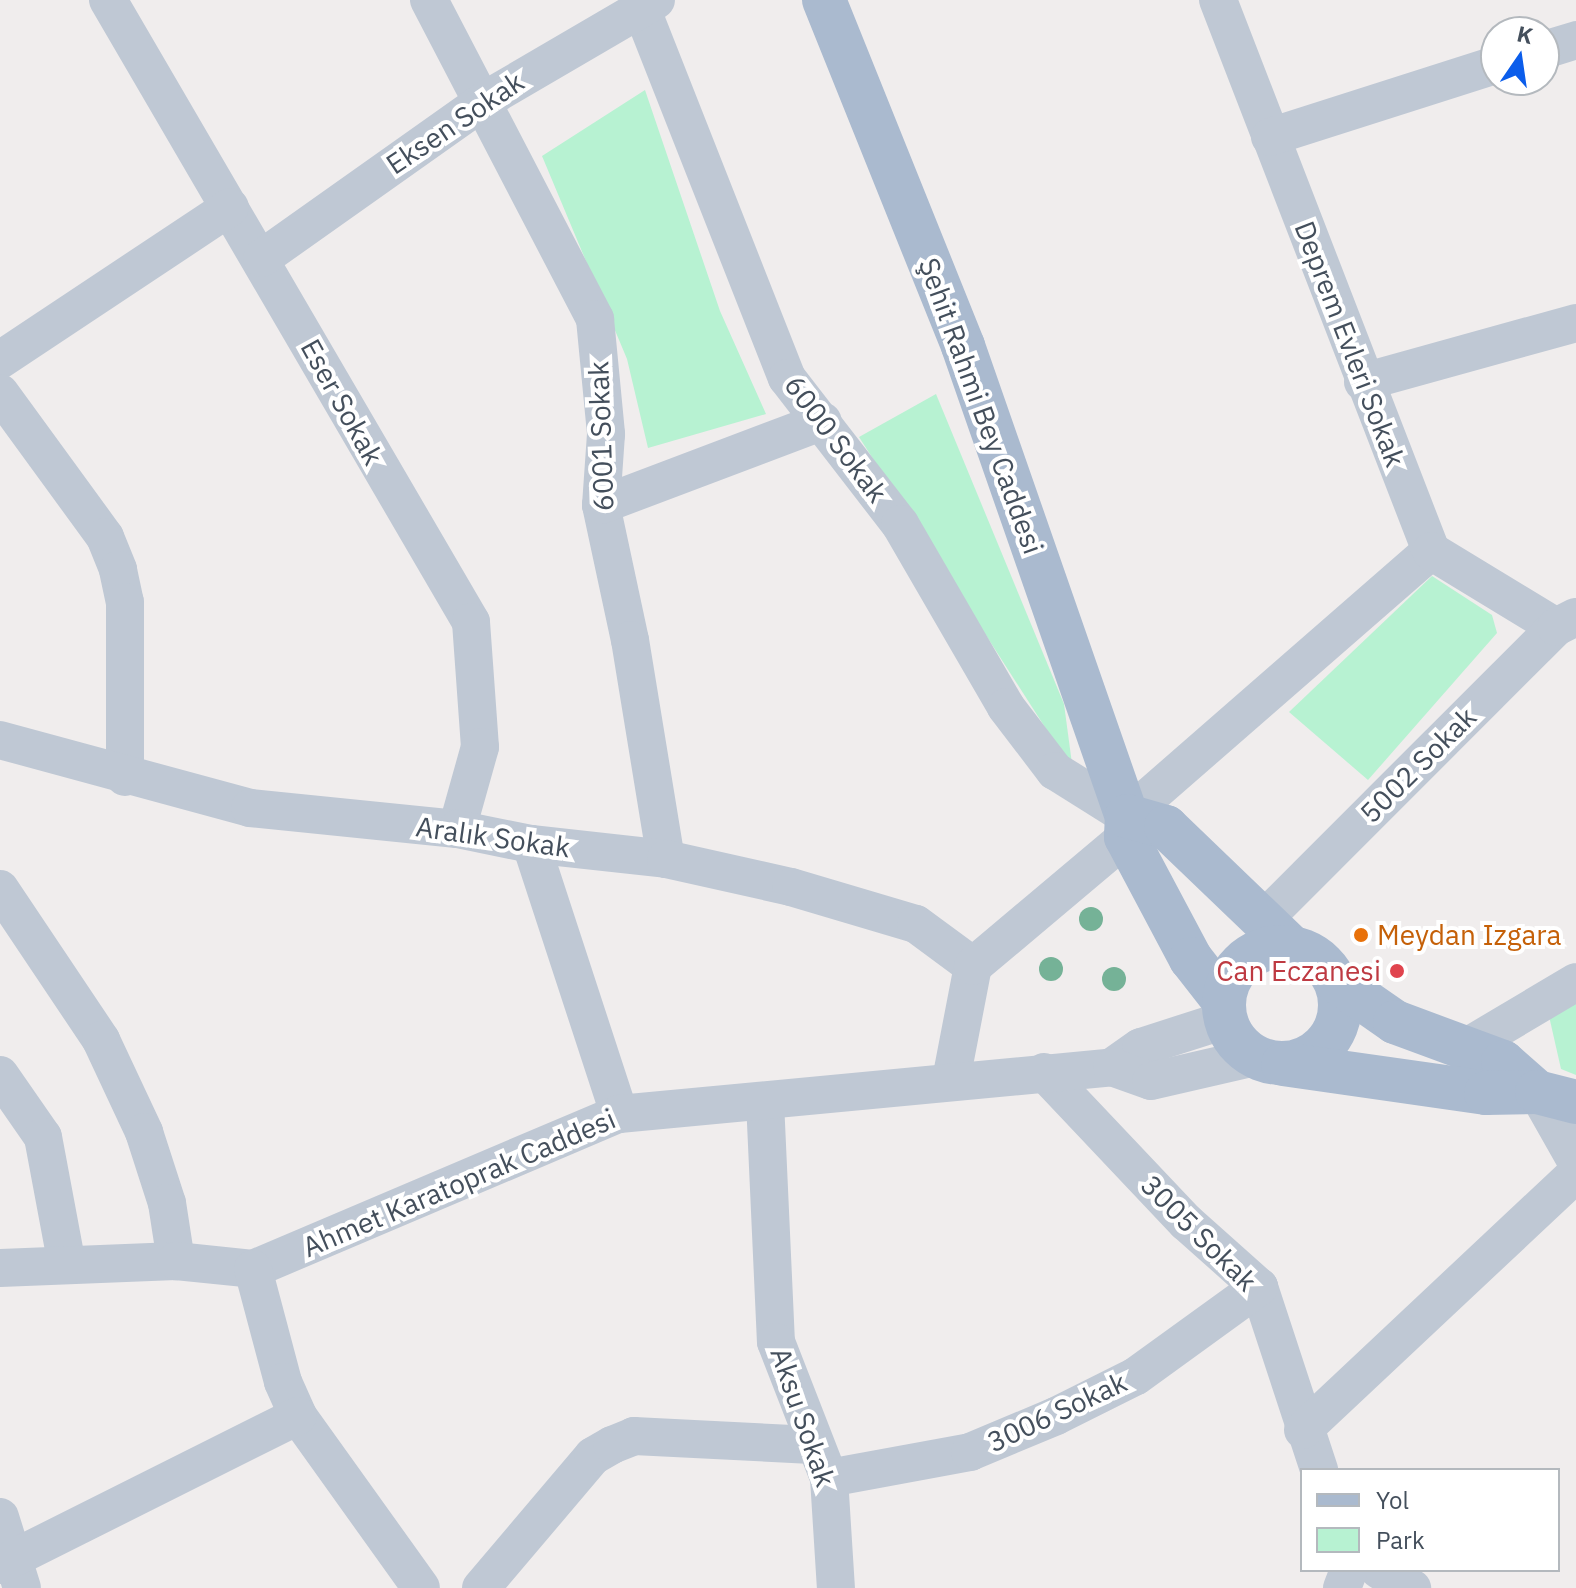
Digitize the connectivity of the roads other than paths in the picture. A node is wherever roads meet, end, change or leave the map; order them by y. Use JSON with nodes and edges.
{"nodes":[{"id":1,"x":108,"y":0,"type":"edge"},
{"id":2,"x":429,"y":0,"type":"edge"},
{"id":3,"x":824,"y":0,"type":"edge"},
{"id":4,"x":1218,"y":0,"type":"edge"},
{"id":5,"x":645,"y":2,"type":"edge"},
{"id":6,"x":1480,"y":70,"type":"edge"},
{"id":7,"x":485,"y":100,"type":"junction"},
{"id":8,"x":1270,"y":137,"type":"junction"},
{"id":9,"x":230,"y":207,"type":"junction"},
{"id":10,"x":262,"y":258,"type":"junction"},
{"id":11,"x":1576,"y":323,"type":"edge"},
{"id":12,"x":0,"y":360,"type":"edge"},
{"id":13,"x":1363,"y":382,"type":"junction"},
{"id":14,"x":0,"y":393,"type":"edge"},
{"id":15,"x":823,"y":421,"type":"junction"},
{"id":16,"x":601,"y":505,"type":"junction"},
{"id":17,"x":1431,"y":551,"type":"junction"},
{"id":18,"x":1566,"y":622,"type":"edge"},
{"id":19,"x":0,"y":740,"type":"edge"},
{"id":20,"x":125,"y":777,"type":"junction"},
{"id":21,"x":1127,"y":827,"type":"junction"},
{"id":22,"x":457,"y":829,"type":"junction"},
{"id":23,"x":531,"y":844,"type":"junction"},
{"id":24,"x":666,"y":859,"type":"junction"},
{"id":25,"x":0,"y":889,"type":"edge"},
{"id":26,"x":1277,"y":933,"type":"junction"},
{"id":27,"x":973,"y":966,"type":"junction"},
{"id":28,"x":1336,"y":981,"type":"junction"},
{"id":29,"x":1576,"y":982,"type":"edge"},
{"id":30,"x":1224,"y":1010,"type":"junction"},
{"id":31,"x":1465,"y":1048,"type":"junction"},
{"id":32,"x":1269,"y":1061,"type":"junction"},
{"id":33,"x":1112,"y":1067,"type":"junction"},
{"id":34,"x":1044,"y":1072,"type":"junction"},
{"id":35,"x":0,"y":1075,"type":"edge"},
{"id":36,"x":951,"y":1080,"type":"junction"},
{"id":37,"x":1557,"y":1097,"type":"edge"},
{"id":38,"x":765,"y":1101,"type":"junction"},
{"id":39,"x":619,"y":1114,"type":"junction"},
{"id":40,"x":1576,"y":1161,"type":"edge"},
{"id":41,"x":1576,"y":1174,"type":"edge"},
{"id":42,"x":176,"y":1261,"type":"junction"},
{"id":43,"x":67,"y":1265,"type":"junction"},
{"id":44,"x":0,"y":1268,"type":"edge"},
{"id":45,"x":253,"y":1269,"type":"junction"},
{"id":46,"x":1259,"y":1287,"type":"junction"},
{"id":47,"x":298,"y":1416,"type":"junction"},
{"id":48,"x":1303,"y":1430,"type":"junction"},
{"id":49,"x":821,"y":1461,"type":"junction"},
{"id":50,"x":1318,"y":1468,"type":"edge"},
{"id":51,"x":0,"y":1517,"type":"edge"},
{"id":52,"x":12,"y":1571,"type":"edge"},
{"id":53,"x":1383,"y":1572,"type":"edge"},
{"id":54,"x":421,"y":1588,"type":"edge"},
{"id":55,"x":481,"y":1588,"type":"edge"},
{"id":56,"x":836,"y":1588,"type":"edge"},
{"id":57,"x":1412,"y":1588,"type":"edge"}],
"edges":[{"from":1,"to":9,"type":"street","name":"Eser Sokak"},
{"from":2,"to":7,"type":"street","name":"6001 Sokak"},
{"from":3,"to":21,"type":"main road","name":"Şehit Rahmi Bey Caddesi"},
{"from":4,"to":8,"type":"street","name":"Deprem Evleri Sokak"},
{"from":5,"to":7,"type":"street","name":"Eksen Sokak"},
{"from":5,"to":15,"type":"street","name":"6000 Sokak"},
{"from":6,"to":8,"type":"street"},
{"from":7,"to":10,"type":"street","name":"Eksen Sokak"},
{"from":7,"to":16,"type":"street","name":"6001 Sokak"},
{"from":8,"to":13,"type":"street","name":"Deprem Evleri Sokak"},
{"from":9,"to":10,"type":"street","name":"Eser Sokak"},
{"from":9,"to":12,"type":"street"},
{"from":10,"to":22,"type":"street","name":"Eser Sokak"},
{"from":11,"to":13,"type":"street"},
{"from":13,"to":17,"type":"street","name":"Deprem Evleri Sokak"},
{"from":14,"to":20,"type":"street"},
{"from":15,"to":16,"type":"street"},
{"from":15,"to":21,"type":"street","name":"6000 Sokak"},
{"from":16,"to":24,"type":"street","name":"6001 Sokak"},
{"from":17,"to":18,"type":"street"},
{"from":17,"to":21,"type":"street"},
{"from":18,"to":26,"type":"street","name":"5002 Sokak"},
{"from":19,"to":20,"type":"street","name":"Aralık Sokak"},
{"from":20,"to":22,"type":"street","name":"Aralık Sokak"},
{"from":21,"to":26,"type":"main road"},
{"from":21,"to":27,"type":"street"},
{"from":21,"to":30,"type":"main road","name":"Şehit Rahmi Bey Caddesi"},
{"from":22,"to":23,"type":"street","name":"Aralık Sokak"},
{"from":23,"to":24,"type":"street","name":"Aralık Sokak"},
{"from":23,"to":39,"type":"street"},
{"from":24,"to":27,"type":"street","name":"Aralık Sokak"},
{"from":25,"to":42,"type":"street"},
{"from":26,"to":28,"type":"main road"},
{"from":26,"to":30,"type":"main road"},
{"from":27,"to":36,"type":"street"},
{"from":28,"to":31,"type":"main road"},
{"from":28,"to":32,"type":"main road"},
{"from":29,"to":31,"type":"street"},
{"from":30,"to":32,"type":"main road","name":"Şehit Rahmi Bey Caddesi"},
{"from":30,"to":33,"type":"street","name":"Ahmet Karatoprak Caddesi"},
{"from":31,"to":37,"type":"main road"},
{"from":32,"to":33,"type":"street","name":"Ahmet Karatoprak Caddesi"},
{"from":32,"to":37,"type":"main road"},
{"from":33,"to":34,"type":"street","name":"Ahmet Karatoprak Caddesi"},
{"from":34,"to":36,"type":"street","name":"Ahmet Karatoprak Caddesi"},
{"from":34,"to":46,"type":"street","name":"3005 Sokak"},
{"from":35,"to":43,"type":"street"},
{"from":36,"to":38,"type":"street","name":"Ahmet Karatoprak Caddesi"},
{"from":37,"to":40,"type":"street"},
{"from":38,"to":39,"type":"street","name":"Ahmet Karatoprak Caddesi"},
{"from":38,"to":49,"type":"street","name":"Aksu Sokak"},
{"from":39,"to":45,"type":"street","name":"Ahmet Karatoprak Caddesi"},
{"from":41,"to":48,"type":"street"},
{"from":42,"to":43,"type":"street","name":"Ahmet Karatoprak Caddesi"},
{"from":42,"to":45,"type":"street","name":"Ahmet Karatoprak Caddesi"},
{"from":43,"to":44,"type":"street","name":"Ahmet Karatoprak Caddesi"},
{"from":45,"to":47,"type":"street"},
{"from":46,"to":48,"type":"street","name":"3005 Sokak"},
{"from":46,"to":49,"type":"street","name":"3006 Sokak"},
{"from":47,"to":52,"type":"street"},
{"from":47,"to":54,"type":"street"},
{"from":48,"to":50,"type":"street","name":"3005 Sokak"},
{"from":49,"to":55,"type":"street","name":"3006 Sokak"},
{"from":49,"to":56,"type":"street","name":"Aksu Sokak"},
{"from":51,"to":52,"type":"street"},
{"from":53,"to":57,"type":"street"}]}
